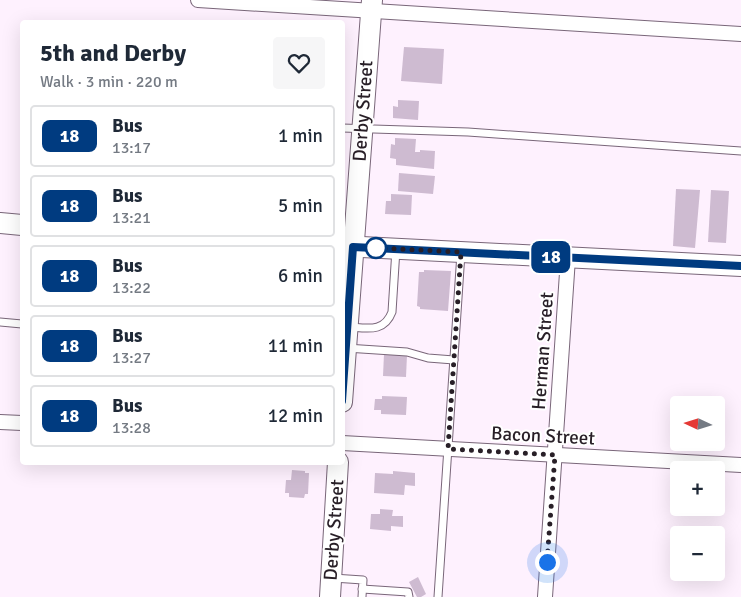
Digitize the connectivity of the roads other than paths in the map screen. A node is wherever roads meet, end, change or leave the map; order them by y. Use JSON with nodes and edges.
{"nodes":[{"id":1,"x":198,"y":0,"type":"edge"},
{"id":2,"x":371,"y":5,"type":"edge"},
{"id":3,"x":741,"y":34,"type":"edge"},
{"id":4,"x":352,"y":128,"type":"edge"},
{"id":5,"x":741,"y":151,"type":"edge"},
{"id":6,"x":0,"y":224,"type":"edge"},
{"id":7,"x":20,"y":225,"type":"edge"},
{"id":8,"x":348,"y":246,"type":"edge"},
{"id":9,"x":396,"y":249,"type":"junction"},
{"id":10,"x":461,"y":252,"type":"junction"},
{"id":11,"x":568,"y":258,"type":"junction"},
{"id":12,"x":741,"y":266,"type":"edge"},
{"id":13,"x":346,"y":286,"type":"edge"},
{"id":14,"x":0,"y":322,"type":"edge"},
{"id":15,"x":20,"y":324,"type":"edge"},
{"id":16,"x":345,"y":338,"type":"edge"},
{"id":17,"x":454,"y":360,"type":"junction"},
{"id":18,"x":0,"y":422,"type":"edge"},
{"id":19,"x":20,"y":423,"type":"edge"},
{"id":20,"x":345,"y":443,"type":"edge"},
{"id":21,"x":448,"y":449,"type":"junction"},
{"id":22,"x":555,"y":455,"type":"junction"},
{"id":23,"x":338,"y":465,"type":"edge"},
{"id":24,"x":741,"y":465,"type":"edge"},
{"id":25,"x":331,"y":587,"type":"edge"},
{"id":26,"x":362,"y":593,"type":"edge"},
{"id":27,"x":409,"y":597,"type":"edge"},
{"id":28,"x":438,"y":597,"type":"edge"},
{"id":29,"x":545,"y":597,"type":"edge"}],
"edges":[{"from":1,"to":2,"type":"street"},
{"from":2,"to":3,"type":"street"},
{"from":2,"to":4,"type":"main road","name":"Derby Street"},
{"from":4,"to":5,"type":"lane"},
{"from":4,"to":8,"type":"main road","name":"Derby Street"},
{"from":6,"to":7,"type":"main road"},
{"from":8,"to":9,"type":"main road"},
{"from":8,"to":13,"type":"main road","name":"Derby Street"},
{"from":9,"to":10,"type":"main road"},
{"from":9,"to":16,"type":"lane"},
{"from":10,"to":11,"type":"main road"},
{"from":10,"to":17,"type":"lane"},
{"from":11,"to":12,"type":"main road"},
{"from":11,"to":22,"type":"street","name":"Herman Street"},
{"from":13,"to":16,"type":"main road","name":"Derby Street"},
{"from":14,"to":15,"type":"lane"},
{"from":16,"to":17,"type":"lane"},
{"from":17,"to":21,"type":"lane"},
{"from":18,"to":19,"type":"street"},
{"from":20,"to":21,"type":"street","name":"Bacon Street"},
{"from":21,"to":22,"type":"street","name":"Bacon Street"},
{"from":21,"to":28,"type":"lane"},
{"from":22,"to":24,"type":"street","name":"Bacon Street"},
{"from":22,"to":29,"type":"street","name":"Herman Street"},
{"from":23,"to":25,"type":"main road","name":"Derby Street"},
{"from":25,"to":26,"type":"lane"},
{"from":26,"to":27,"type":"lane"}]}
